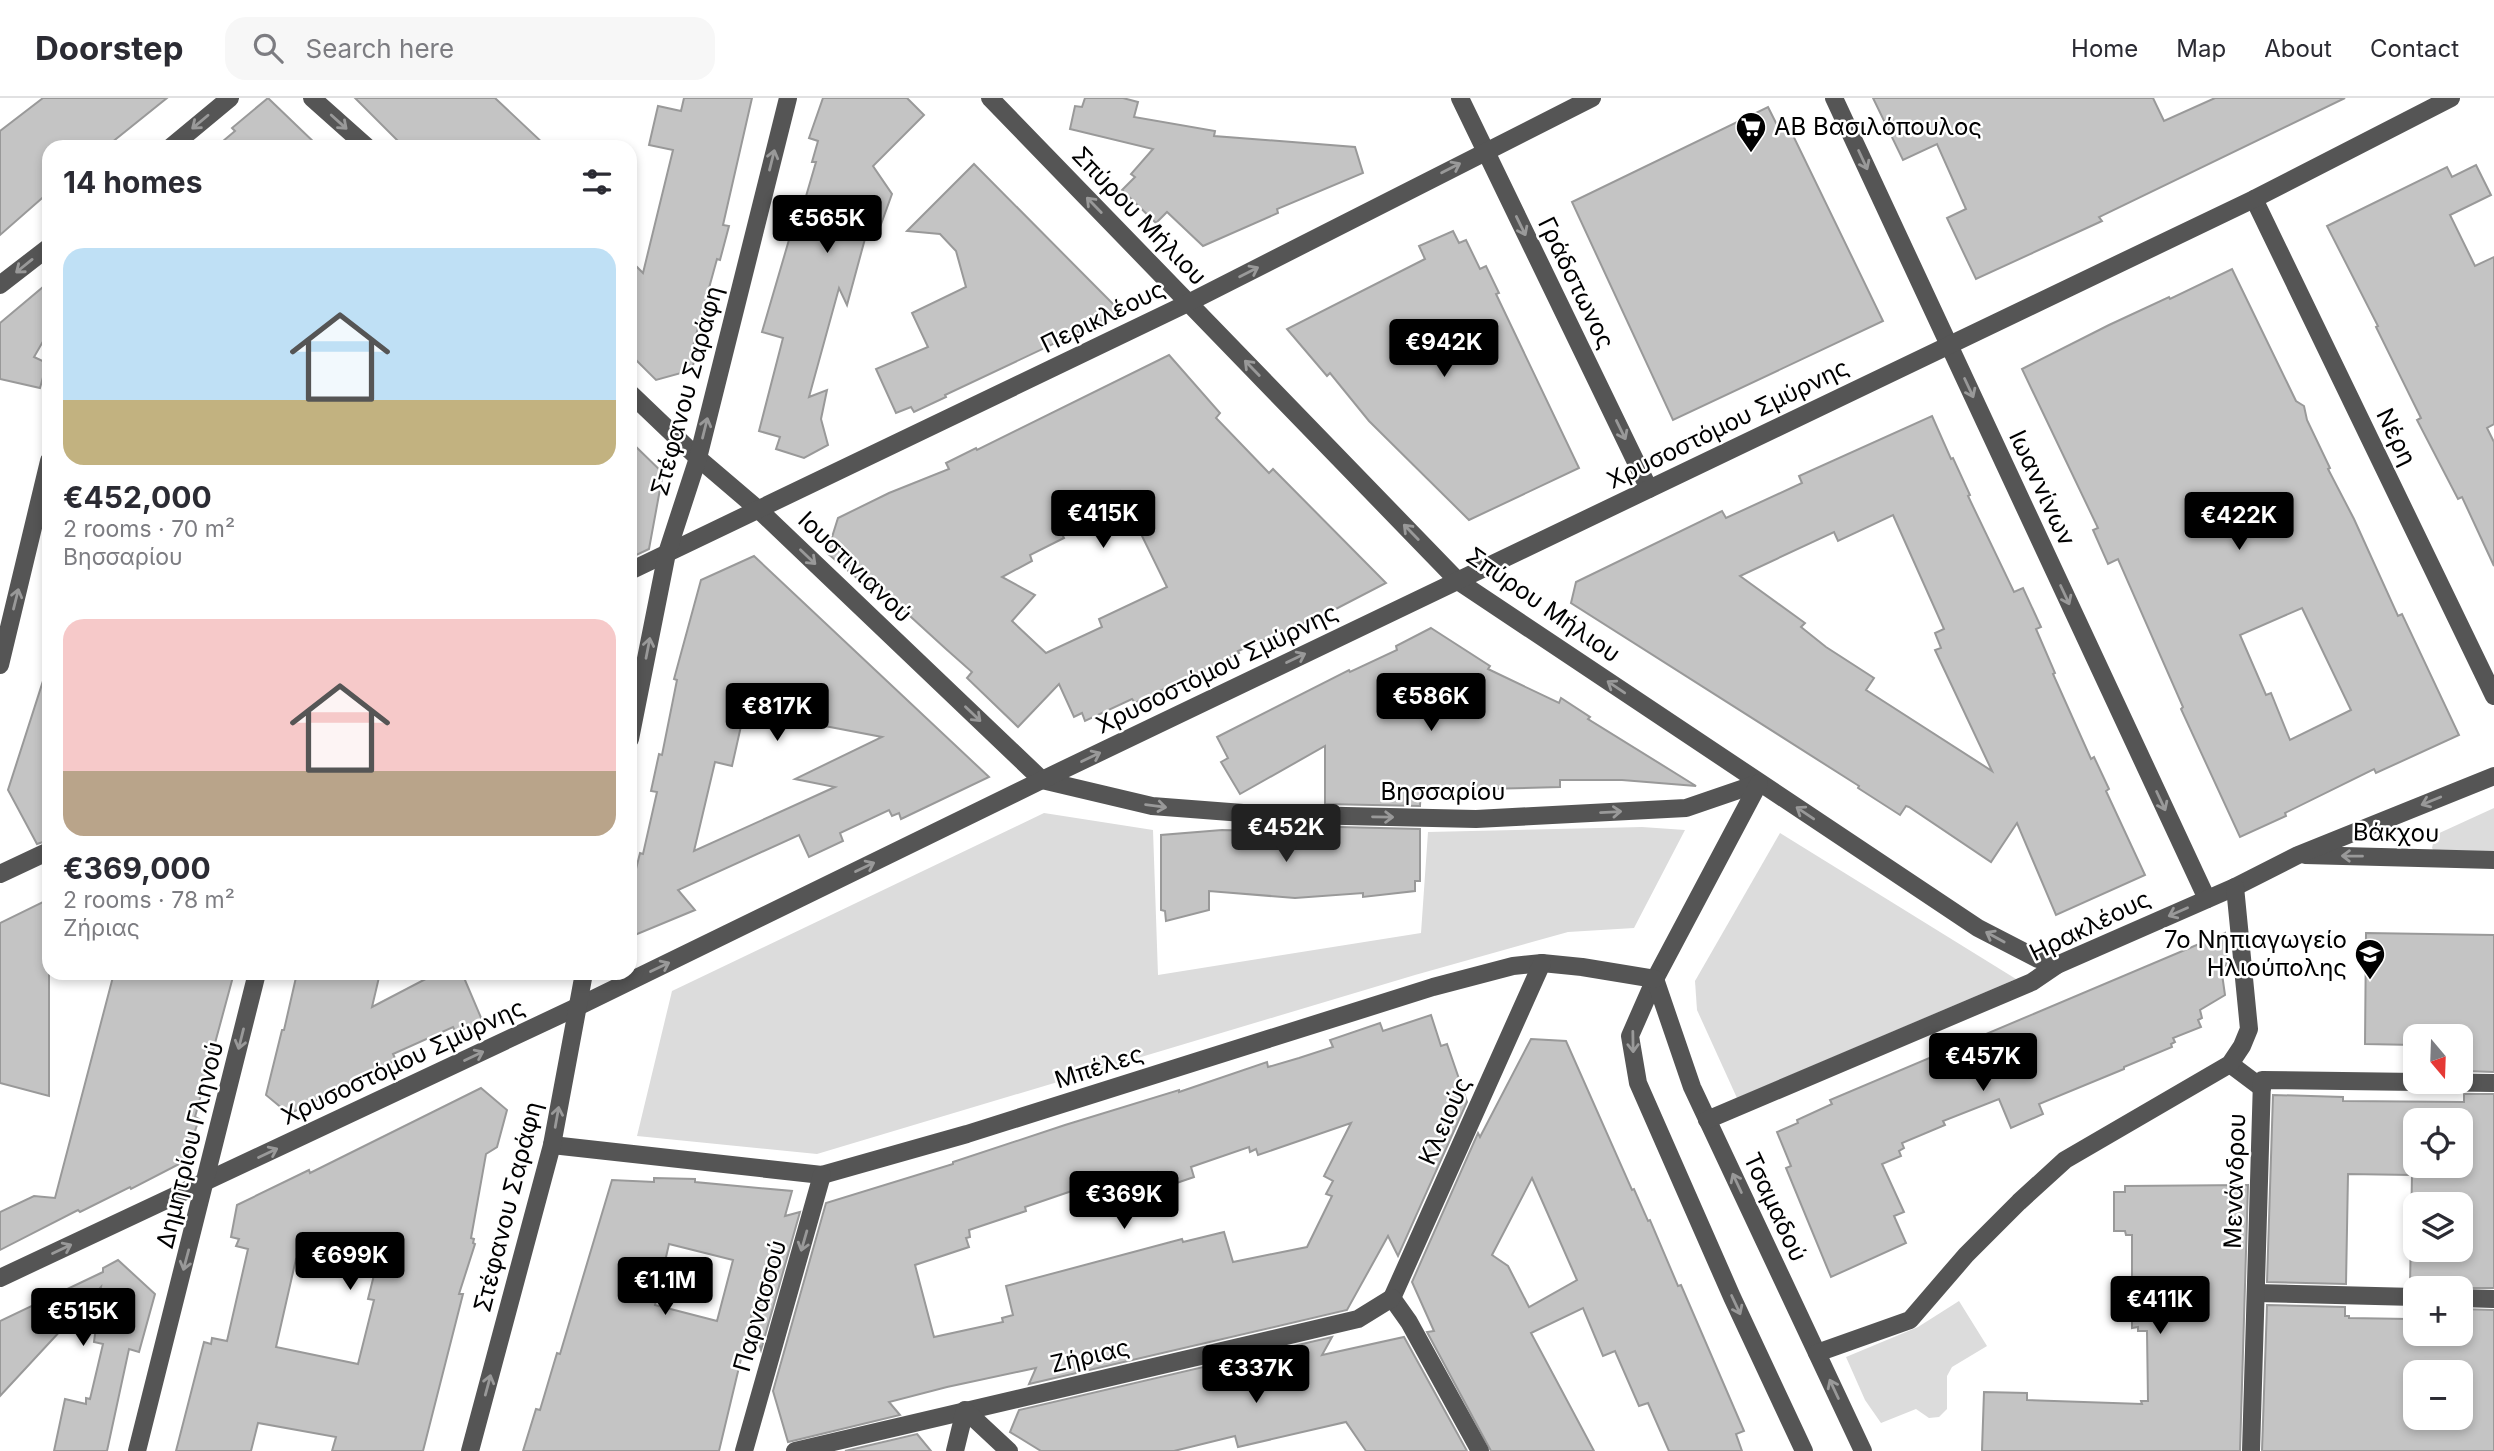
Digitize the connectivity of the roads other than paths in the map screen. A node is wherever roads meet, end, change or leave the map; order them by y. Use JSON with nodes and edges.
{"nodes":[{"id":1,"x":230,"y":98,"type":"edge"},
{"id":2,"x":312,"y":98,"type":"edge"},
{"id":3,"x":788,"y":98,"type":"edge"},
{"id":4,"x":990,"y":98,"type":"edge"},
{"id":5,"x":1460,"y":98,"type":"edge"},
{"id":6,"x":1592,"y":98,"type":"edge"},
{"id":7,"x":1834,"y":98,"type":"edge"},
{"id":8,"x":2451,"y":98,"type":"edge"},
{"id":9,"x":179,"y":140,"type":"edge"},
{"id":10,"x":359,"y":140,"type":"edge"},
{"id":11,"x":1484,"y":151,"type":"junction"},
{"id":12,"x":2254,"y":199,"type":"junction"},
{"id":13,"x":42,"y":252,"type":"edge"},
{"id":14,"x":0,"y":285,"type":"edge"},
{"id":15,"x":1188,"y":303,"type":"junction"},
{"id":16,"x":1949,"y":345,"type":"junction"},
{"id":17,"x":637,"y":400,"type":"edge"},
{"id":18,"x":698,"y":458,"type":"junction"},
{"id":19,"x":1649,"y":489,"type":"junction"},
{"id":20,"x":42,"y":490,"type":"edge"},
{"id":21,"x":759,"y":510,"type":"junction"},
{"id":22,"x":667,"y":554,"type":"junction"},
{"id":23,"x":637,"y":568,"type":"edge"},
{"id":24,"x":1458,"y":581,"type":"junction"},
{"id":25,"x":0,"y":665,"type":"edge"},
{"id":26,"x":2494,"y":696,"type":"edge"},
{"id":27,"x":637,"y":704,"type":"edge"},
{"id":28,"x":2494,"y":776,"type":"edge"},
{"id":29,"x":1042,"y":780,"type":"junction"},
{"id":30,"x":1759,"y":783,"type":"junction"},
{"id":31,"x":42,"y":854,"type":"edge"},
{"id":32,"x":2298,"y":855,"type":"junction"},
{"id":33,"x":2494,"y":860,"type":"edge"},
{"id":34,"x":0,"y":874,"type":"edge"},
{"id":35,"x":2235,"y":887,"type":"junction"},
{"id":36,"x":2207,"y":899,"type":"junction"},
{"id":37,"x":1542,"y":963,"type":"junction"},
{"id":38,"x":2057,"y":965,"type":"junction"},
{"id":39,"x":637,"y":978,"type":"edge"},
{"id":40,"x":1655,"y":979,"type":"junction"},
{"id":41,"x":255,"y":980,"type":"edge"},
{"id":42,"x":583,"y":980,"type":"edge"},
{"id":43,"x":632,"y":980,"type":"edge"},
{"id":44,"x":577,"y":1007,"type":"junction"},
{"id":45,"x":2230,"y":1063,"type":"junction"},
{"id":46,"x":2494,"y":1083,"type":"edge"},
{"id":47,"x":2262,"y":1084,"type":"junction"},
{"id":48,"x":1707,"y":1120,"type":"junction"},
{"id":49,"x":552,"y":1145,"type":"junction"},
{"id":50,"x":822,"y":1175,"type":"junction"},
{"id":51,"x":206,"y":1182,"type":"junction"},
{"id":52,"x":0,"y":1278,"type":"edge"},
{"id":53,"x":2256,"y":1293,"type":"junction"},
{"id":54,"x":2403,"y":1297,"type":"edge"},
{"id":55,"x":1392,"y":1298,"type":"junction"},
{"id":56,"x":2473,"y":1298,"type":"edge"},
{"id":57,"x":2494,"y":1299,"type":"edge"},
{"id":58,"x":1817,"y":1353,"type":"junction"},
{"id":59,"x":965,"y":1410,"type":"junction"},
{"id":60,"x":137,"y":1451,"type":"edge"},
{"id":61,"x":470,"y":1451,"type":"edge"},
{"id":62,"x":744,"y":1451,"type":"edge"},
{"id":63,"x":795,"y":1451,"type":"edge"},
{"id":64,"x":955,"y":1451,"type":"edge"},
{"id":65,"x":1009,"y":1451,"type":"edge"},
{"id":66,"x":1480,"y":1451,"type":"edge"},
{"id":67,"x":1804,"y":1451,"type":"edge"},
{"id":68,"x":1863,"y":1451,"type":"edge"},
{"id":69,"x":2251,"y":1451,"type":"edge"}],
"edges":[{"from":1,"to":9,"type":"street","one_way":true},
{"from":2,"to":10,"type":"street","one_way":true},
{"from":18,"to":3,"type":"street","name":"Στέφανου Σαράφη","one_way":true},
{"from":15,"to":4,"type":"street","name":"Σπύρου Μήλιου","one_way":true},
{"from":5,"to":11,"type":"street","name":"Γράδστωνος"},
{"from":6,"to":11,"type":"street","name":"Περικλέους"},
{"from":7,"to":16,"type":"street","name":"Ιωαννίνων","one_way":true},
{"from":8,"to":12,"type":"street","name":"Χρυσοστόμου Σμύρνης"},
{"from":15,"to":11,"type":"street","name":"Περικλέους","one_way":true},
{"from":11,"to":19,"type":"street","name":"Γράδστωνος","one_way":true},
{"from":12,"to":16,"type":"street","name":"Χρυσοστόμου Σμύρνης"},
{"from":12,"to":26,"type":"street","name":"Νέρη"},
{"from":13,"to":14,"type":"street","one_way":true},
{"from":15,"to":21,"type":"street","name":"Περικλέους"},
{"from":24,"to":15,"type":"street","name":"Σπύρου Μήλιου","one_way":true},
{"from":16,"to":19,"type":"street","name":"Χρυσοστόμου Σμύρνης"},
{"from":16,"to":36,"type":"street","name":"Ιωαννίνων","one_way":true},
{"from":17,"to":18,"type":"street","name":"Ιουστινιανού"},
{"from":18,"to":21,"type":"street","name":"Ιουστινιανού"},
{"from":18,"to":22,"type":"street","name":"Στέφανου Σαράφη"},
{"from":19,"to":24,"type":"street","name":"Χρυσοστόμου Σμύρνης"},
{"from":25,"to":20,"type":"street","one_way":true},
{"from":21,"to":22,"type":"street","name":"Περικλέους"},
{"from":21,"to":29,"type":"street","name":"Ιουστινιανού","one_way":true},
{"from":22,"to":23,"type":"street","name":"Περικλέους"},
{"from":27,"to":22,"type":"street","name":"Στέφανου Σαράφη","one_way":true},
{"from":29,"to":24,"type":"street","name":"Χρυσοστόμου Σμύρνης","one_way":true},
{"from":30,"to":24,"type":"street","name":"Σπύρου Μήλιου","one_way":true},
{"from":28,"to":32,"type":"street","name":"Ηρακλέους","one_way":true},
{"from":29,"to":30,"type":"street","name":"Βησσαρίου","one_way":true},
{"from":39,"to":29,"type":"street","name":"Χρυσοστόμου Σμύρνης","one_way":true},
{"from":38,"to":30,"type":"street","name":"Σπύρου Μήλιου","one_way":true},
{"from":30,"to":40,"type":"street"},
{"from":31,"to":34,"type":"street"},
{"from":33,"to":32,"type":"street","name":"Βάκχου","one_way":true},
{"from":32,"to":35,"type":"street","name":"Ηρακλέους"},
{"from":35,"to":36,"type":"street","name":"Ηρακλέους"},
{"from":35,"to":45,"type":"street"},
{"from":36,"to":38,"type":"street","name":"Ηρακλέους","one_way":true},
{"from":37,"to":40,"type":"street","name":"Μπέλες"},
{"from":37,"to":50,"type":"street","name":"Μπέλες"},
{"from":37,"to":55,"type":"street","name":"Κλειούς"},
{"from":38,"to":48,"type":"street","name":"Ηρακλέους"},
{"from":40,"to":48,"type":"street","name":"Τσαμαδού"},
{"from":40,"to":67,"type":"street","one_way":true},
{"from":41,"to":51,"type":"street","name":"Δημητρίου Γληνού","one_way":true},
{"from":42,"to":44,"type":"street","name":"Στέφανου Σαράφη"},
{"from":44,"to":43,"type":"street","name":"Χρυσοστόμου Σμύρνης","one_way":true},
{"from":49,"to":44,"type":"street","name":"Στέφανου Σαράφη","one_way":true},
{"from":51,"to":44,"type":"street","name":"Χρυσοστόμου Σμύρνης","one_way":true},
{"from":45,"to":47,"type":"street"},
{"from":45,"to":58,"type":"street"},
{"from":46,"to":47,"type":"street"},
{"from":47,"to":53,"type":"street","name":"Μενάνδρου"},
{"from":58,"to":48,"type":"street","name":"Τσαμαδού","one_way":true},
{"from":49,"to":50,"type":"street","name":"Μπέλες"},
{"from":61,"to":49,"type":"street","name":"Στέφανου Σαράφη","one_way":true},
{"from":50,"to":62,"type":"street","name":"Παρνασσού","one_way":true},
{"from":52,"to":51,"type":"street","name":"Χρυσοστόμου Σμύρνης","one_way":true},
{"from":51,"to":60,"type":"street","name":"Δημητρίου Γληνού","one_way":true},
{"from":53,"to":54,"type":"street"},
{"from":53,"to":69,"type":"street","name":"Μενάνδρου"},
{"from":55,"to":59,"type":"street","name":"Ζήριας"},
{"from":55,"to":66,"type":"street"},
{"from":56,"to":57,"type":"street"},
{"from":68,"to":58,"type":"street","name":"Τσαμαδού","one_way":true},
{"from":59,"to":63,"type":"street","name":"Ζήριας"},
{"from":59,"to":64,"type":"street"},
{"from":59,"to":65,"type":"street"}]}
